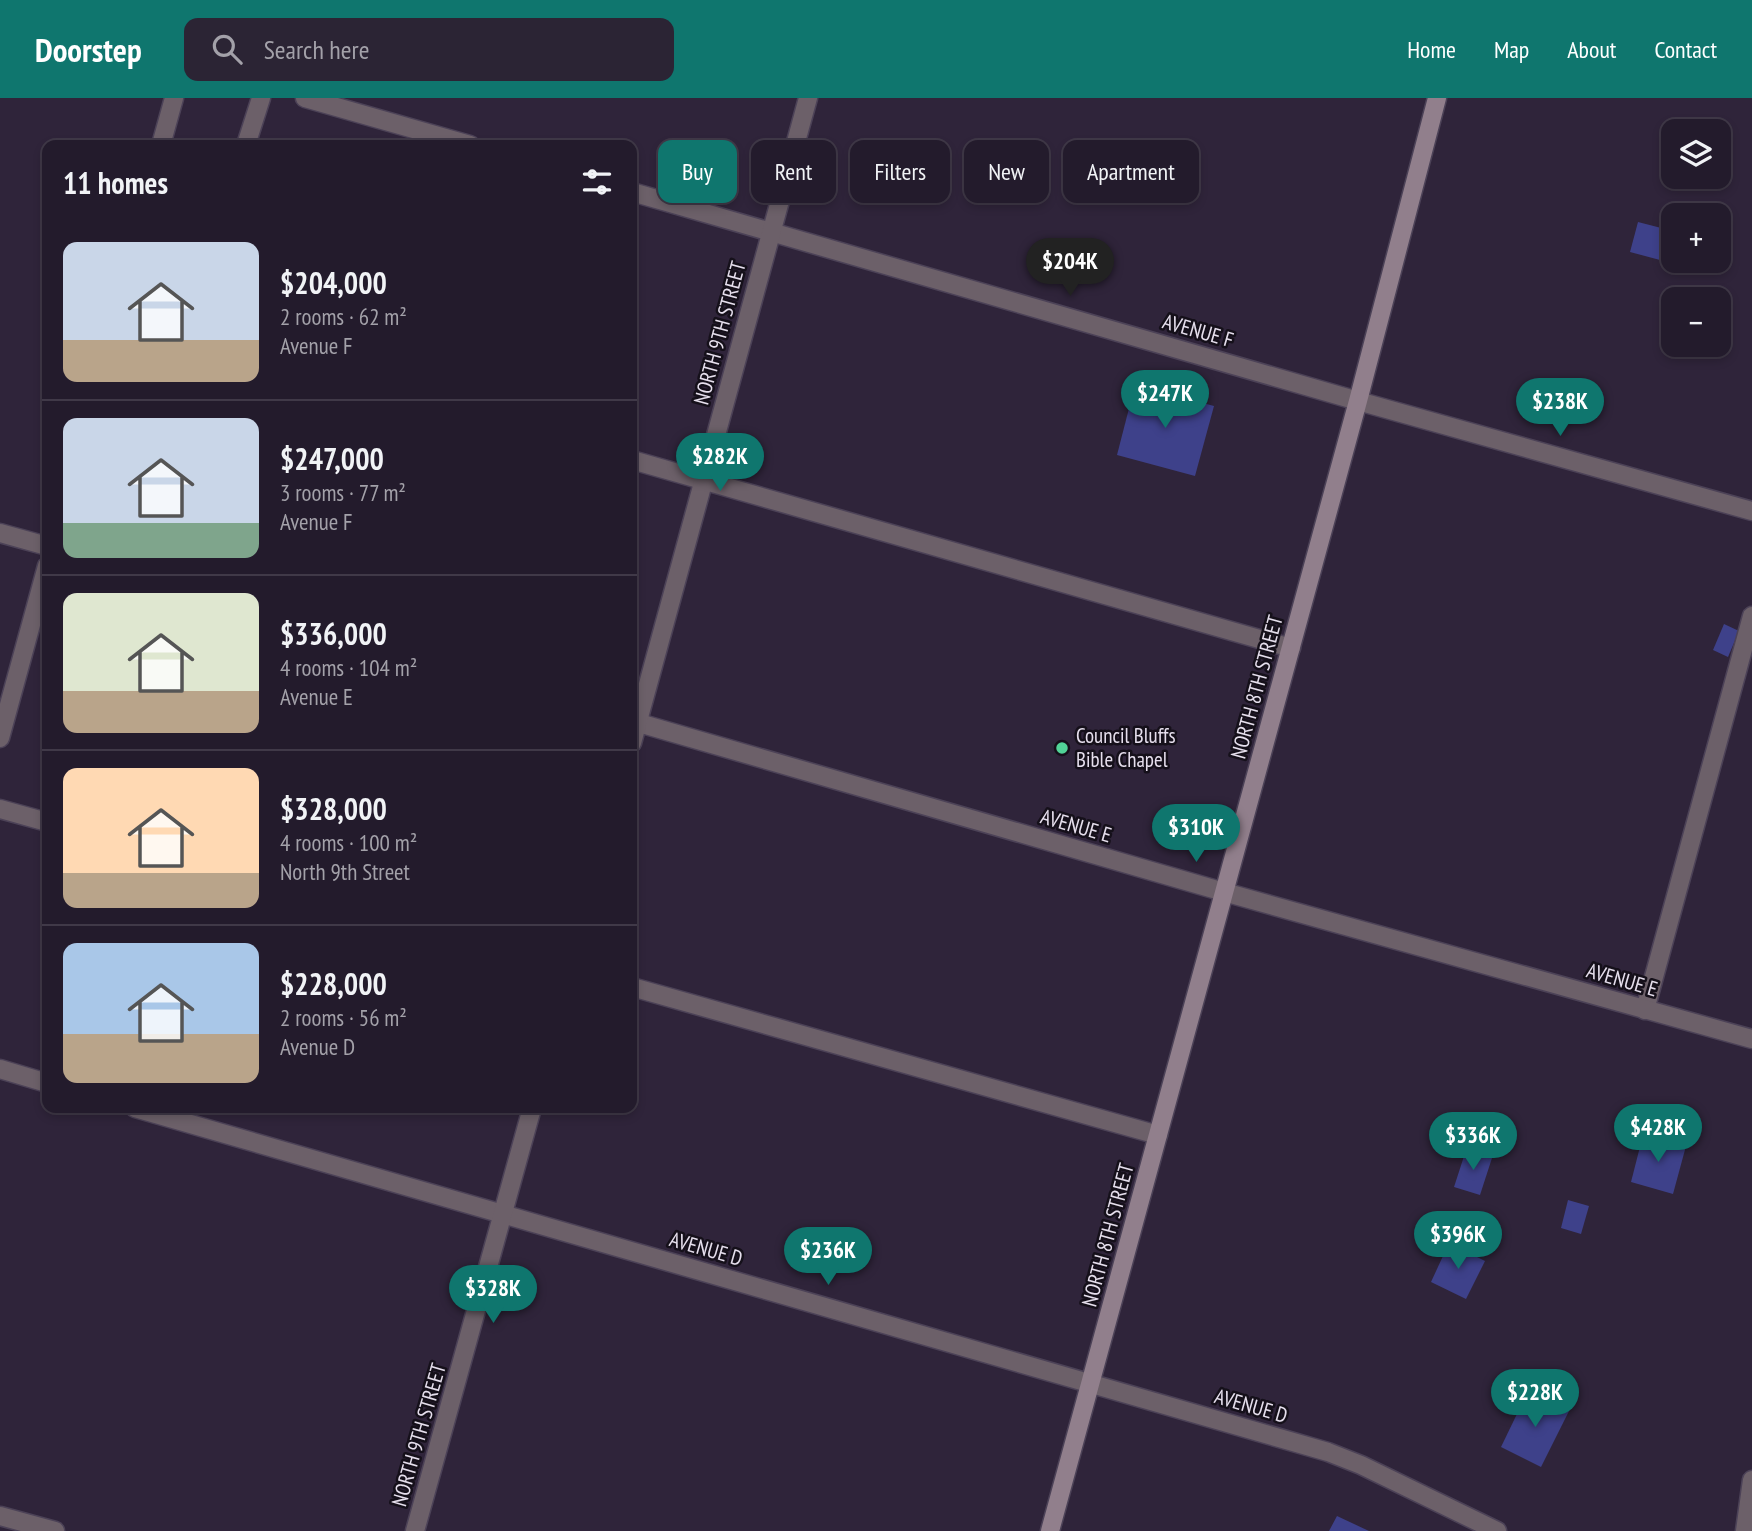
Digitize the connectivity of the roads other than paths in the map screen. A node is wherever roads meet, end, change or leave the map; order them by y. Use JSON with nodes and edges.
{"nodes":[{"id":1,"x":174,"y":98,"type":"edge"},
{"id":2,"x":261,"y":98,"type":"edge"},
{"id":3,"x":305,"y":98,"type":"edge"},
{"id":4,"x":808,"y":98,"type":"edge"},
{"id":5,"x":1437,"y":98,"type":"edge"},
{"id":6,"x":162,"y":140,"type":"edge"},
{"id":7,"x":248,"y":140,"type":"edge"},
{"id":8,"x":452,"y":140,"type":"edge"},
{"id":9,"x":637,"y":193,"type":"edge"},
{"id":10,"x":771,"y":232,"type":"junction"},
{"id":11,"x":1358,"y":401,"type":"junction"},
{"id":12,"x":637,"y":461,"type":"edge"},
{"id":13,"x":703,"y":481,"type":"junction"},
{"id":14,"x":1752,"y":511,"type":"edge"},
{"id":15,"x":0,"y":533,"type":"edge"},
{"id":16,"x":42,"y":545,"type":"edge"},
{"id":17,"x":42,"y":584,"type":"edge"},
{"id":18,"x":1752,"y":616,"type":"edge"},
{"id":19,"x":1291,"y":648,"type":"junction"},
{"id":20,"x":637,"y":712,"type":"edge"},
{"id":21,"x":637,"y":723,"type":"edge"},
{"id":22,"x":0,"y":738,"type":"edge"},
{"id":23,"x":0,"y":809,"type":"edge"},
{"id":24,"x":42,"y":821,"type":"edge"},
{"id":25,"x":1224,"y":892,"type":"junction"},
{"id":26,"x":637,"y":988,"type":"edge"},
{"id":27,"x":1645,"y":1010,"type":"junction"},
{"id":28,"x":1752,"y":1040,"type":"edge"},
{"id":29,"x":0,"y":1069,"type":"edge"},
{"id":30,"x":42,"y":1082,"type":"edge"},
{"id":31,"x":152,"y":1113,"type":"edge"},
{"id":32,"x":531,"y":1113,"type":"edge"},
{"id":33,"x":1158,"y":1135,"type":"junction"},
{"id":34,"x":503,"y":1214,"type":"junction"},
{"id":35,"x":1091,"y":1383,"type":"junction"},
{"id":36,"x":1752,"y":1480,"type":"edge"},
{"id":37,"x":0,"y":1516,"type":"edge"},
{"id":38,"x":55,"y":1531,"type":"edge"},
{"id":39,"x":415,"y":1531,"type":"edge"},
{"id":40,"x":1050,"y":1531,"type":"edge"},
{"id":41,"x":1497,"y":1531,"type":"edge"},
{"id":42,"x":1745,"y":1531,"type":"edge"}],
"edges":[{"from":1,"to":6,"type":"street"},
{"from":2,"to":7,"type":"street"},
{"from":3,"to":8,"type":"street"},
{"from":4,"to":10,"type":"street","name":"NORTH 9TH STREET"},
{"from":5,"to":11,"type":"main road","name":"NORTH 8TH STREET"},
{"from":9,"to":10,"type":"street","name":"AVENUE F"},
{"from":10,"to":11,"type":"street","name":"AVENUE F"},
{"from":10,"to":13,"type":"street","name":"NORTH 9TH STREET"},
{"from":11,"to":14,"type":"street","name":"AVENUE F"},
{"from":11,"to":19,"type":"main road","name":"NORTH 8TH STREET"},
{"from":12,"to":13,"type":"street"},
{"from":13,"to":19,"type":"street"},
{"from":13,"to":20,"type":"street","name":"NORTH 9TH STREET"},
{"from":15,"to":16,"type":"street"},
{"from":17,"to":22,"type":"street"},
{"from":18,"to":27,"type":"street"},
{"from":19,"to":25,"type":"main road","name":"NORTH 8TH STREET"},
{"from":21,"to":25,"type":"street","name":"AVENUE E"},
{"from":23,"to":24,"type":"street"},
{"from":25,"to":27,"type":"street","name":"AVENUE E"},
{"from":25,"to":33,"type":"main road","name":"NORTH 8TH STREET"},
{"from":26,"to":33,"type":"street"},
{"from":27,"to":28,"type":"street","name":"AVENUE E"},
{"from":29,"to":30,"type":"street"},
{"from":31,"to":34,"type":"street","name":"AVENUE D"},
{"from":32,"to":34,"type":"street","name":"NORTH 9TH STREET"},
{"from":33,"to":35,"type":"main road","name":"NORTH 8TH STREET"},
{"from":34,"to":35,"type":"street","name":"AVENUE D"},
{"from":34,"to":39,"type":"street","name":"NORTH 9TH STREET"},
{"from":35,"to":40,"type":"main road","name":"NORTH 8TH STREET"},
{"from":35,"to":41,"type":"street","name":"AVENUE D"},
{"from":36,"to":42,"type":"street"},
{"from":37,"to":38,"type":"street"}]}
